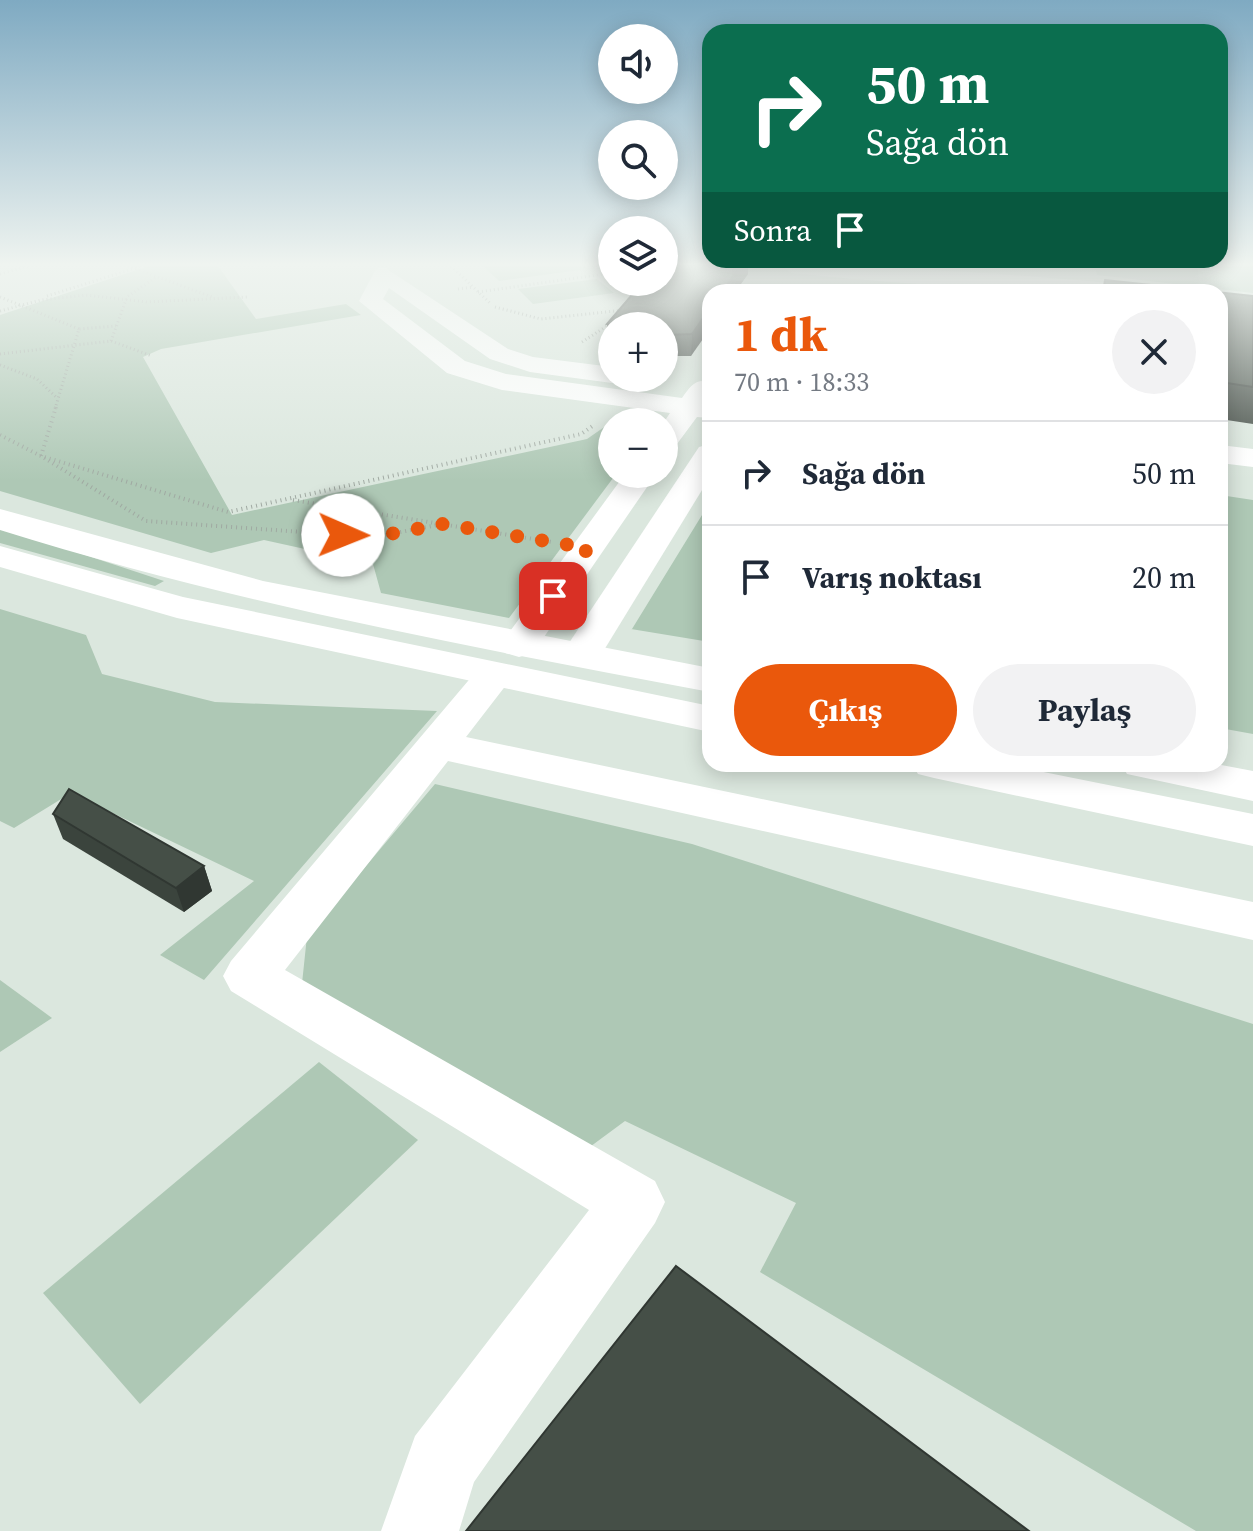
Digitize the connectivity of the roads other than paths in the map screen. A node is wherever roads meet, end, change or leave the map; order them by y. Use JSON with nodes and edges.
{"nodes":[{"id":1,"x":418,"y":337,"type":"edge"},
{"id":2,"x":475,"y":337,"type":"edge"},
{"id":3,"x":598,"y":373,"type":"edge"},
{"id":4,"x":598,"y":390,"type":"edge"},
{"id":5,"x":678,"y":390,"type":"edge"},
{"id":6,"x":628,"y":392,"type":"edge"},
{"id":7,"x":702,"y":398,"type":"edge"},
{"id":8,"x":702,"y":398,"type":"edge"},
{"id":9,"x":702,"y":399,"type":"edge"},
{"id":10,"x":678,"y":426,"type":"edge"},
{"id":11,"x":1228,"y":455,"type":"edge"},
{"id":12,"x":1253,"y":458,"type":"edge"},
{"id":13,"x":702,"y":466,"type":"edge"},
{"id":14,"x":1228,"y":478,"type":"edge"},
{"id":15,"x":1253,"y":481,"type":"edge"},
{"id":16,"x":631,"y":488,"type":"edge"},
{"id":17,"x":0,"y":519,"type":"edge"},
{"id":18,"x":0,"y":556,"type":"edge"},
{"id":19,"x":581,"y":655,"type":"junction"},
{"id":20,"x":506,"y":660,"type":"junction"},
{"id":21,"x":702,"y":678,"type":"edge"},
{"id":22,"x":702,"y":717,"type":"edge"},
{"id":23,"x":438,"y":745,"type":"junction"},
{"id":24,"x":973,"y":772,"type":"edge"},
{"id":25,"x":1183,"y":772,"type":"edge"},
{"id":26,"x":1253,"y":786,"type":"edge"},
{"id":27,"x":1253,"y":830,"type":"edge"},
{"id":28,"x":1253,"y":921,"type":"edge"},
{"id":29,"x":420,"y":1531,"type":"edge"}],
"edges":[{"from":1,"to":4,"type":"street"},
{"from":2,"to":3,"type":"street"},
{"from":5,"to":8,"type":"street"},
{"from":6,"to":7,"type":"street"},
{"from":9,"to":10,"type":"street"},
{"from":11,"to":12,"type":"street"},
{"from":13,"to":19,"type":"street"},
{"from":14,"to":15,"type":"street"},
{"from":16,"to":20,"type":"street"},
{"from":17,"to":20,"type":"street"},
{"from":18,"to":20,"type":"street"},
{"from":19,"to":20,"type":"street"},
{"from":19,"to":21,"type":"street"},
{"from":20,"to":22,"type":"street"},
{"from":20,"to":23,"type":"street"},
{"from":23,"to":28,"type":"street"},
{"from":23,"to":29,"type":"street"},
{"from":24,"to":27,"type":"street"},
{"from":25,"to":26,"type":"street"}]}
